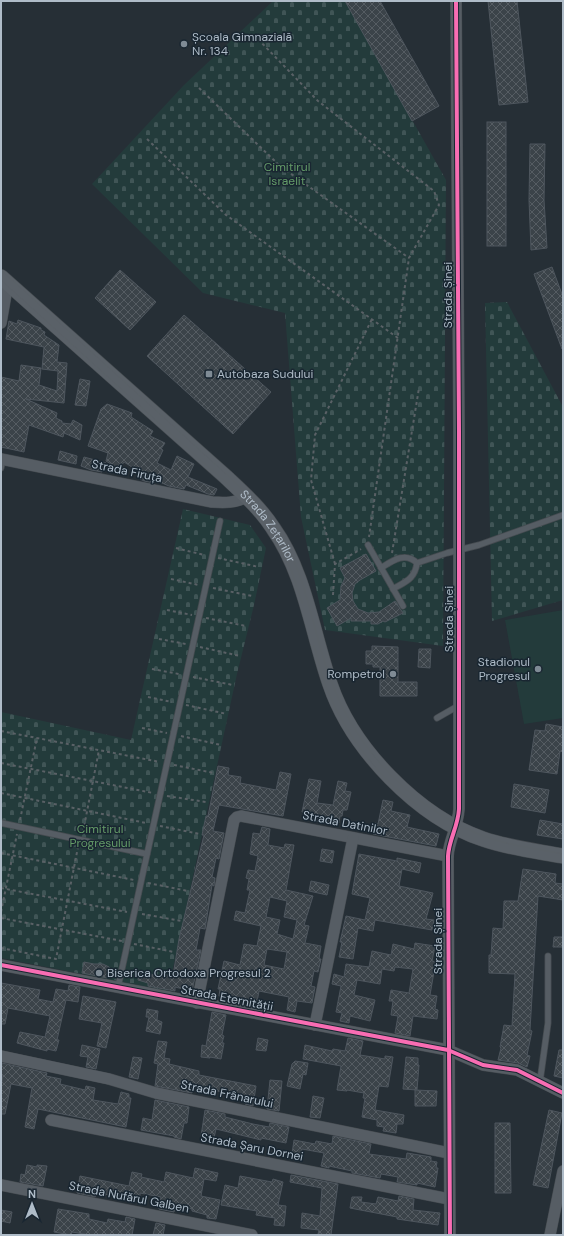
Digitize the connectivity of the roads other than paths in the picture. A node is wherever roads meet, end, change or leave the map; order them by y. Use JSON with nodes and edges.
{"nodes":[{"id":1,"x":456,"y":1,"type":"edge"},
{"id":2,"x":5,"y":280,"type":"edge"},
{"id":3,"x":1,"y":323,"type":"edge"},
{"id":4,"x":2,"y":462,"type":"edge"},
{"id":5,"x":247,"y":497,"type":"junction"},
{"id":6,"x":563,"y":515,"type":"edge"},
{"id":7,"x":220,"y":521,"type":"dead end"},
{"id":8,"x":368,"y":545,"type":"road end"},
{"id":9,"x":459,"y":550,"type":"junction"},
{"id":10,"x":417,"y":564,"type":"junction"},
{"id":11,"x":381,"y":568,"type":"junction"},
{"id":12,"x":393,"y":589,"type":"junction"},
{"id":13,"x":403,"y":606,"type":"dead end"},
{"id":14,"x":458,"y":706,"type":"junction"},
{"id":15,"x":437,"y":718,"type":"dead end"},
{"id":16,"x":1,"y":823,"type":"edge"},
{"id":17,"x":457,"y":827,"type":"junction"},
{"id":18,"x":353,"y":838,"type":"junction"},
{"id":19,"x":147,"y":854,"type":"junction"},
{"id":20,"x":448,"y":856,"type":"junction"},
{"id":21,"x":563,"y":856,"type":"edge"},
{"id":22,"x":548,"y":956,"type":"dead end"},
{"id":23,"x":1,"y":965,"type":"edge"},
{"id":24,"x":118,"y":987,"type":"junction"},
{"id":25,"x":197,"y":1003,"type":"junction"},
{"id":26,"x":314,"y":1025,"type":"junction"},
{"id":27,"x":448,"y":1050,"type":"junction"},
{"id":28,"x":1,"y":1056,"type":"edge"},
{"id":29,"x":540,"y":1081,"type":"junction"},
{"id":30,"x":563,"y":1093,"type":"edge"},
{"id":31,"x":51,"y":1120,"type":"dead end"},
{"id":32,"x":449,"y":1153,"type":"junction"},
{"id":33,"x":563,"y":1171,"type":"edge"},
{"id":34,"x":1,"y":1185,"type":"edge"},
{"id":35,"x":449,"y":1199,"type":"junction"},
{"id":36,"x":252,"y":1235,"type":"edge"},
{"id":37,"x":450,"y":1235,"type":"edge"},
{"id":38,"x":550,"y":1235,"type":"edge"}],
"edges":[{"from":1,"to":9,"type":"street","name":"Strada Șinei"},
{"from":2,"to":3,"type":"street"},
{"from":2,"to":5,"type":"main road","name":"Strada Zețarilor"},
{"from":4,"to":5,"type":"street","name":"Strada Firuța"},
{"from":5,"to":17,"type":"main road","name":"Strada Zețarilor"},
{"from":6,"to":9,"type":"lane"},
{"from":7,"to":19,"type":"lane"},
{"from":8,"to":11,"type":"lane"},
{"from":9,"to":10,"type":"lane"},
{"from":9,"to":14,"type":"street","name":"Strada Șinei"},
{"from":10,"to":11,"type":"lane"},
{"from":10,"to":12,"type":"lane"},
{"from":11,"to":12,"type":"lane"},
{"from":12,"to":13,"type":"lane"},
{"from":14,"to":15,"type":"lane"},
{"from":14,"to":17,"type":"street","name":"Strada Șinei"},
{"from":16,"to":19,"type":"lane"},
{"from":17,"to":20,"type":"street","name":"Strada Șinei"},
{"from":17,"to":21,"type":"main road","name":"Strada Zețarilor"},
{"from":18,"to":20,"type":"street","name":"Strada Datinilor"},
{"from":18,"to":25,"type":"street","name":"Strada Datinilor"},
{"from":18,"to":26,"type":"street"},
{"from":19,"to":24,"type":"lane"},
{"from":20,"to":27,"type":"street","name":"Strada Șinei"},
{"from":22,"to":29,"type":"lane"},
{"from":23,"to":24,"type":"street","name":"Strada Eternității"},
{"from":24,"to":25,"type":"street","name":"Strada Eternității"},
{"from":25,"to":26,"type":"street","name":"Strada Eternității"},
{"from":26,"to":27,"type":"street","name":"Strada Eternității"},
{"from":27,"to":29,"type":"street","name":"Strada Eternității"},
{"from":27,"to":32,"type":"street","name":"Strada Șinei"},
{"from":28,"to":32,"type":"street","name":"Strada Frânarului"},
{"from":29,"to":30,"type":"street","name":"Strada Eternității"},
{"from":31,"to":35,"type":"street","name":"Strada Șaru Dornei"},
{"from":32,"to":35,"type":"street","name":"Strada Șinei"},
{"from":33,"to":38,"type":"street"},
{"from":34,"to":36,"type":"street","name":"Strada Nufărul Galben"},
{"from":35,"to":37,"type":"street","name":"Strada Șinei"}]}
